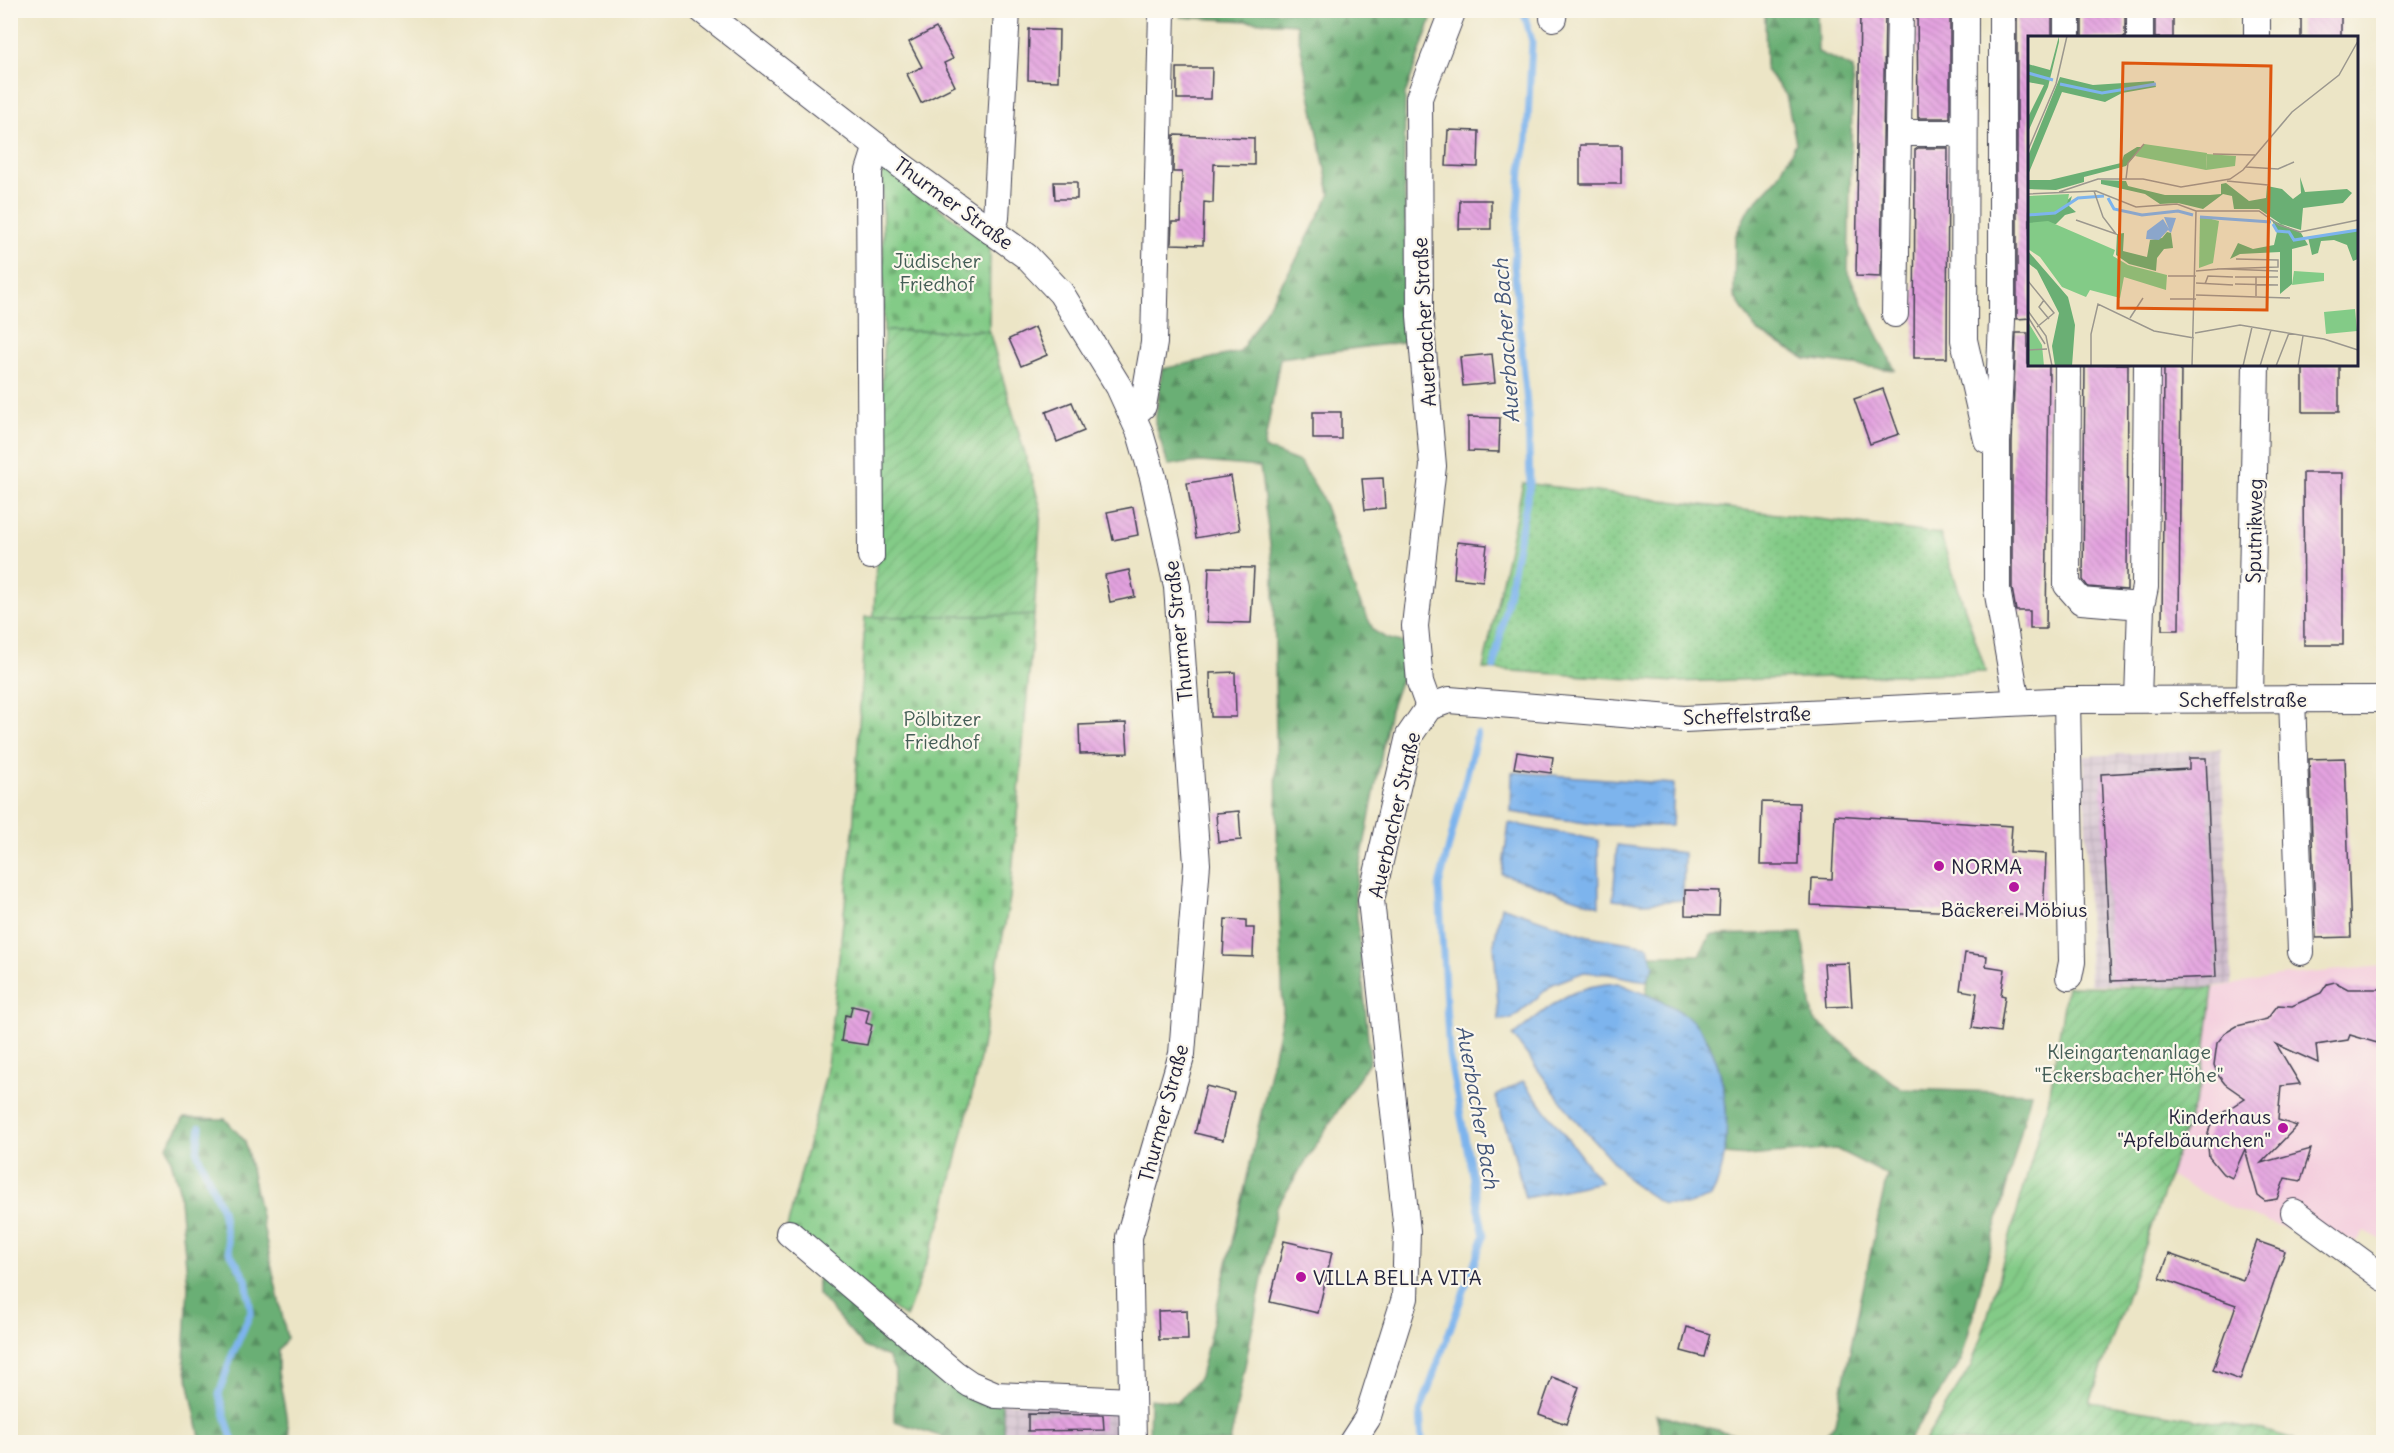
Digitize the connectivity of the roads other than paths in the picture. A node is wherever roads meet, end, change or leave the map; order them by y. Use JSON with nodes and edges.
{"nodes":[{"id":1,"x":702,"y":10,"type":"edge"},
{"id":2,"x":1007,"y":10,"type":"edge"},
{"id":3,"x":1453,"y":10,"type":"edge"},
{"id":4,"x":1900,"y":10,"type":"edge"},
{"id":5,"x":1965,"y":10,"type":"edge"},
{"id":6,"x":2002,"y":10,"type":"edge"},
{"id":7,"x":2067,"y":10,"type":"edge"},
{"id":8,"x":2140,"y":10,"type":"edge"},
{"id":9,"x":2257,"y":10,"type":"edge"},
{"id":10,"x":1162,"y":11,"type":"edge"},
{"id":11,"x":2067,"y":36,"type":"edge"},
{"id":12,"x":2140,"y":36,"type":"edge"},
{"id":13,"x":2257,"y":36,"type":"edge"},
{"id":14,"x":1898,"y":133,"type":"junction"},
{"id":15,"x":1963,"y":133,"type":"junction"},
{"id":16,"x":876,"y":146,"type":"junction"},
{"id":17,"x":991,"y":231,"type":"junction"},
{"id":18,"x":1895,"y":314,"type":"dead end"},
{"id":19,"x":2068,"y":366,"type":"edge"},
{"id":20,"x":2147,"y":366,"type":"edge"},
{"id":21,"x":2256,"y":366,"type":"edge"},
{"id":22,"x":1132,"y":416,"type":"junction"},
{"id":23,"x":1997,"y":499,"type":"junction"},
{"id":24,"x":871,"y":556,"type":"dead end"},
{"id":25,"x":2141,"y":606,"type":"junction"},
{"id":26,"x":2250,"y":698,"type":"junction"},
{"id":27,"x":2292,"y":698,"type":"junction"},
{"id":28,"x":2138,"y":699,"type":"junction"},
{"id":29,"x":2384,"y":699,"type":"edge"},
{"id":30,"x":2067,"y":700,"type":"junction"},
{"id":31,"x":2017,"y":702,"type":"junction"},
{"id":32,"x":1429,"y":706,"type":"junction"},
{"id":33,"x":2301,"y":952,"type":"dead end"},
{"id":34,"x":2069,"y":977,"type":"dead end"},
{"id":35,"x":2294,"y":1212,"type":"dead end"},
{"id":36,"x":789,"y":1233,"type":"dead end"},
{"id":37,"x":2384,"y":1278,"type":"edge"},
{"id":38,"x":1132,"y":1401,"type":"junction"},
{"id":39,"x":1133,"y":1443,"type":"edge"},
{"id":40,"x":1352,"y":1443,"type":"edge"}],
"edges":[{"from":1,"to":16,"type":"street","name":"Thurmer Straße"},
{"from":2,"to":17,"type":"street"},
{"from":3,"to":32,"type":"street","name":"Auerbacher Straße"},
{"from":4,"to":14,"type":"street"},
{"from":5,"to":15,"type":"street"},
{"from":6,"to":23,"type":"street"},
{"from":7,"to":11,"type":"street"},
{"from":8,"to":12,"type":"street"},
{"from":9,"to":13,"type":"street"},
{"from":10,"to":22,"type":"street"},
{"from":14,"to":15,"type":"street"},
{"from":14,"to":18,"type":"street"},
{"from":15,"to":23,"type":"street"},
{"from":16,"to":17,"type":"street","name":"Thurmer Straße"},
{"from":16,"to":24,"type":"street"},
{"from":17,"to":22,"type":"street","name":"Thurmer Straße"},
{"from":19,"to":25,"type":"street"},
{"from":20,"to":25,"type":"street"},
{"from":21,"to":26,"type":"street","name":"Sputnikweg"},
{"from":22,"to":38,"type":"street","name":"Thurmer Straße"},
{"from":23,"to":31,"type":"street"},
{"from":25,"to":28,"type":"street"},
{"from":26,"to":27,"type":"street","name":"Scheffelstraße"},
{"from":26,"to":28,"type":"street","name":"Scheffelstraße"},
{"from":27,"to":29,"type":"street","name":"Scheffelstraße"},
{"from":27,"to":33,"type":"street"},
{"from":28,"to":30,"type":"street","name":"Scheffelstraße"},
{"from":30,"to":31,"type":"street","name":"Scheffelstraße"},
{"from":30,"to":34,"type":"street"},
{"from":31,"to":32,"type":"street","name":"Scheffelstraße"},
{"from":32,"to":40,"type":"street","name":"Auerbacher Straße"},
{"from":35,"to":37,"type":"street"},
{"from":36,"to":38,"type":"street"},
{"from":38,"to":39,"type":"street","name":"Thurmer Straße"}]}
